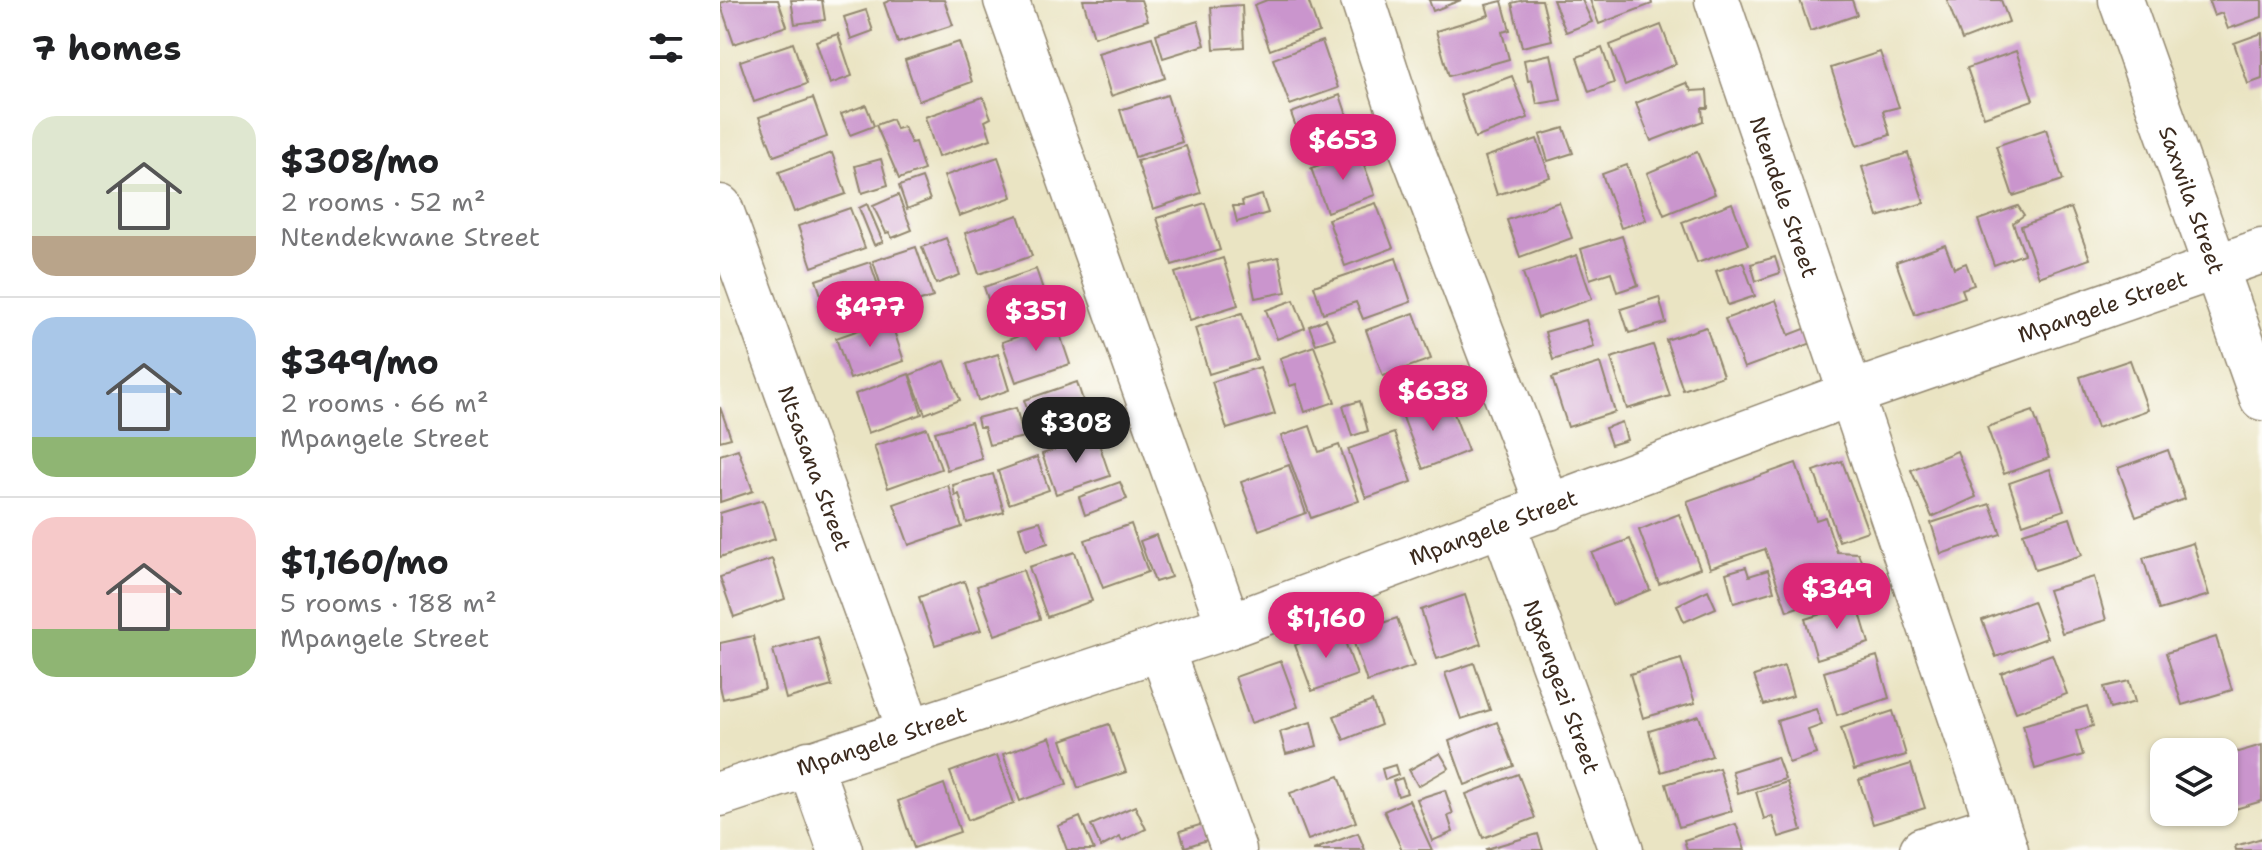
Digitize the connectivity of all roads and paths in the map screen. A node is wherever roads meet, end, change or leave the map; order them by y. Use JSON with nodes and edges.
{"nodes":[{"id":1,"x":1006,"y":0,"type":"edge"},
{"id":2,"x":1363,"y":0,"type":"edge"},
{"id":3,"x":1717,"y":0,"type":"edge"},
{"id":4,"x":2121,"y":0,"type":"edge"},
{"id":5,"x":720,"y":207,"type":"edge"},
{"id":6,"x":2262,"y":251,"type":"edge"},
{"id":7,"x":2216,"y":268,"type":"junction"},
{"id":8,"x":1850,"y":394,"type":"junction"},
{"id":9,"x":2262,"y":398,"type":"edge"},
{"id":10,"x":1549,"y":508,"type":"junction"},
{"id":11,"x":1503,"y":525,"type":"junction"},
{"id":12,"x":1229,"y":626,"type":"junction"},
{"id":13,"x":1161,"y":648,"type":"junction"},
{"id":14,"x":910,"y":731,"type":"junction"},
{"id":15,"x":809,"y":763,"type":"junction"},
{"id":16,"x":720,"y":794,"type":"edge"},
{"id":17,"x":2002,"y":838,"type":"edge"},
{"id":18,"x":840,"y":850,"type":"edge"},
{"id":19,"x":1234,"y":850,"type":"edge"},
{"id":20,"x":1621,"y":850,"type":"edge"},
{"id":21,"x":1922,"y":850,"type":"edge"}],
"edges":[{"from":1,"to":12,"type":"street"},
{"from":2,"to":10,"type":"street"},
{"from":3,"to":8,"type":"street","name":"Ntendele Street"},
{"from":4,"to":7,"type":"street","name":"Saxwila Street"},
{"from":5,"to":14,"type":"street","name":"Ntsasana Street"},
{"from":6,"to":7,"type":"street","name":"Mpangele Street"},
{"from":7,"to":8,"type":"street","name":"Mpangele Street"},
{"from":7,"to":9,"type":"street","name":"Saxwila Street"},
{"from":8,"to":10,"type":"street","name":"Mpangele Street"},
{"from":8,"to":17,"type":"street","name":"Ntendele Street"},
{"from":10,"to":11,"type":"street","name":"Mpangele Street"},
{"from":11,"to":12,"type":"street","name":"Mpangele Street"},
{"from":11,"to":20,"type":"street","name":"Ngxengezi Street"},
{"from":12,"to":13,"type":"street","name":"Mpangele Street"},
{"from":13,"to":14,"type":"street","name":"Mpangele Street"},
{"from":13,"to":19,"type":"street"},
{"from":14,"to":15,"type":"street","name":"Mpangele Street"},
{"from":15,"to":16,"type":"street","name":"Mpangele Street"},
{"from":15,"to":18,"type":"street"},
{"from":17,"to":21,"type":"street"}]}
